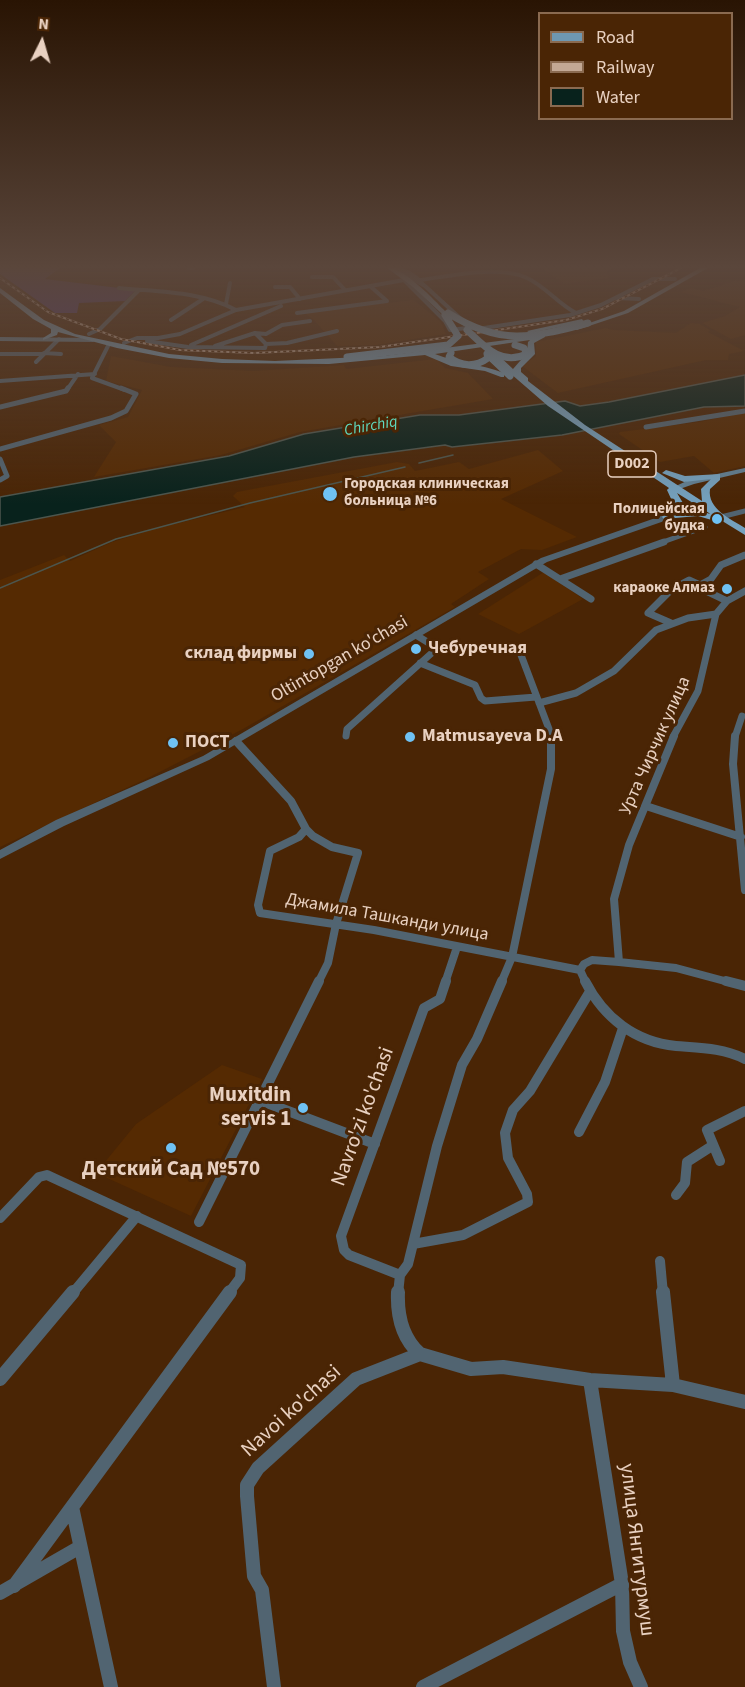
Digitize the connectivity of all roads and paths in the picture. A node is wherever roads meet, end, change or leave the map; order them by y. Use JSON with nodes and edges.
{"nodes":[{"id":1,"x":50,"y":347,"type":"edge"},
{"id":2,"x":108,"y":347,"type":"edge"},
{"id":3,"x":123,"y":347,"type":"edge"},
{"id":4,"x":144,"y":347,"type":"edge"},
{"id":5,"x":198,"y":347,"type":"edge"},
{"id":6,"x":216,"y":347,"type":"edge"},
{"id":7,"x":264,"y":347,"type":"edge"},
{"id":8,"x":433,"y":347,"type":"edge"},
{"id":9,"x":435,"y":347,"type":"edge"},
{"id":10,"x":449,"y":347,"type":"edge"},
{"id":11,"x":460,"y":347,"type":"edge"},
{"id":12,"x":481,"y":347,"type":"edge"},
{"id":13,"x":520,"y":347,"type":"edge"},
{"id":14,"x":531,"y":347,"type":"edge"},
{"id":15,"x":212,"y":348,"type":"junction"},
{"id":16,"x":43,"y":353,"type":"junction"},
{"id":17,"x":0,"y":354,"type":"edge"},
{"id":18,"x":61,"y":354,"type":"dead end"},
{"id":19,"x":411,"y":354,"type":"junction"},
{"id":20,"x":489,"y":354,"type":"junction"},
{"id":21,"x":286,"y":358,"type":"junction"},
{"id":22,"x":36,"y":362,"type":"dead end"},
{"id":23,"x":94,"y":374,"type":"junction"},
{"id":24,"x":78,"y":375,"type":"junction"},
{"id":25,"x":511,"y":375,"type":"junction"},
{"id":26,"x":0,"y":381,"type":"edge"},
{"id":27,"x":539,"y":397,"type":"junction"},
{"id":28,"x":0,"y":407,"type":"edge"},
{"id":29,"x":745,"y":411,"type":"edge"},
{"id":30,"x":646,"y":427,"type":"dead end"},
{"id":31,"x":595,"y":438,"type":"junction"},
{"id":32,"x":0,"y":449,"type":"edge"},
{"id":33,"x":628,"y":457,"type":"junction"},
{"id":34,"x":0,"y":459,"type":"edge"},
{"id":35,"x":745,"y":472,"type":"edge"},
{"id":36,"x":717,"y":478,"type":"junction"},
{"id":37,"x":0,"y":480,"type":"edge"},
{"id":38,"x":676,"y":488,"type":"junction"},
{"id":39,"x":696,"y":503,"type":"junction"},
{"id":40,"x":745,"y":511,"type":"edge"},
{"id":41,"x":718,"y":516,"type":"junction"},
{"id":42,"x":667,"y":517,"type":"junction"},
{"id":43,"x":705,"y":527,"type":"dead end"},
{"id":44,"x":745,"y":534,"type":"edge"},
{"id":45,"x":745,"y":555,"type":"edge"},
{"id":46,"x":536,"y":564,"type":"junction"},
{"id":47,"x":560,"y":579,"type":"junction"},
{"id":48,"x":700,"y":585,"type":"junction"},
{"id":49,"x":745,"y":591,"type":"edge"},
{"id":50,"x":591,"y":599,"type":"dead end"},
{"id":51,"x":727,"y":601,"type":"junction"},
{"id":52,"x":716,"y":614,"type":"junction"},
{"id":53,"x":671,"y":623,"type":"junction"},
{"id":54,"x":416,"y":635,"type":"junction"},
{"id":55,"x":518,"y":647,"type":"dead end"},
{"id":56,"x":420,"y":663,"type":"junction"},
{"id":57,"x":537,"y":700,"type":"junction"},
{"id":58,"x":742,"y":716,"type":"dead end"},
{"id":59,"x":346,"y":736,"type":"dead end"},
{"id":60,"x":236,"y":741,"type":"junction"},
{"id":61,"x":646,"y":806,"type":"junction"},
{"id":62,"x":306,"y":829,"type":"junction"},
{"id":63,"x":741,"y":837,"type":"junction"},
{"id":64,"x":0,"y":855,"type":"edge"},
{"id":65,"x":745,"y":890,"type":"edge"},
{"id":66,"x":336,"y":924,"type":"junction"},
{"id":67,"x":457,"y":947,"type":"junction"},
{"id":68,"x":512,"y":957,"type":"junction"},
{"id":69,"x":619,"y":962,"type":"junction"},
{"id":70,"x":580,"y":970,"type":"junction"},
{"id":71,"x":745,"y":986,"type":"edge"},
{"id":72,"x":589,"y":993,"type":"junction"},
{"id":73,"x":623,"y":1028,"type":"junction"},
{"id":74,"x":745,"y":1059,"type":"edge"},
{"id":75,"x":259,"y":1101,"type":"junction"},
{"id":76,"x":745,"y":1111,"type":"edge"},
{"id":77,"x":579,"y":1132,"type":"dead end"},
{"id":78,"x":375,"y":1144,"type":"junction"},
{"id":79,"x":712,"y":1146,"type":"junction"},
{"id":80,"x":720,"y":1161,"type":"dead end"},
{"id":81,"x":676,"y":1195,"type":"dead end"},
{"id":82,"x":137,"y":1216,"type":"junction"},
{"id":83,"x":0,"y":1218,"type":"edge"},
{"id":84,"x":199,"y":1222,"type":"dead end"},
{"id":85,"x":413,"y":1244,"type":"junction"},
{"id":86,"x":660,"y":1261,"type":"dead end"},
{"id":87,"x":400,"y":1275,"type":"junction"},
{"id":88,"x":420,"y":1354,"type":"junction"},
{"id":89,"x":0,"y":1379,"type":"edge"},
{"id":90,"x":590,"y":1380,"type":"junction"},
{"id":91,"x":673,"y":1385,"type":"junction"},
{"id":92,"x":745,"y":1402,"type":"edge"},
{"id":93,"x":72,"y":1507,"type":"junction"},
{"id":94,"x":80,"y":1547,"type":"junction"},
{"id":95,"x":622,"y":1584,"type":"junction"},
{"id":96,"x":14,"y":1586,"type":"junction"},
{"id":97,"x":0,"y":1593,"type":"edge"},
{"id":98,"x":111,"y":1687,"type":"edge"},
{"id":99,"x":274,"y":1687,"type":"edge"},
{"id":100,"x":423,"y":1687,"type":"edge"},
{"id":101,"x":641,"y":1687,"type":"edge"}],
"edges":[{"from":1,"to":16,"type":"street"},
{"from":2,"to":23,"type":"street"},
{"from":3,"to":19,"type":"highway"},
{"from":4,"to":21,"type":"highway"},
{"from":5,"to":15,"type":"street"},
{"from":6,"to":15,"type":"street"},
{"from":7,"to":15,"type":"street"},
{"from":8,"to":21,"type":"highway","bridge":true},
{"from":9,"to":21,"type":"highway"},
{"from":10,"to":19,"type":"highway"},
{"from":11,"to":20,"type":"highway","bridge":true},
{"from":12,"to":20,"type":"highway","number":"D002","bridge":true},
{"from":13,"to":20,"type":"highway","bridge":true},
{"from":14,"to":25,"type":"highway"},
{"from":16,"to":17,"type":"street"},
{"from":16,"to":18,"type":"street"},
{"from":16,"to":22,"type":"street"},
{"from":19,"to":25,"type":"highway"},
{"from":20,"to":25,"type":"highway","number":"D002","bridge":true},
{"from":23,"to":24,"type":"street"},
{"from":23,"to":32,"type":"street"},
{"from":24,"to":26,"type":"street"},
{"from":24,"to":28,"type":"street"},
{"from":25,"to":27,"type":"highway"},
{"from":25,"to":27,"type":"highway","number":"D002"},
{"from":27,"to":31,"type":"highway","number":"D002"},
{"from":29,"to":30,"type":"street"},
{"from":31,"to":33,"type":"highway","number":"D002"},
{"from":31,"to":38,"type":"highway","number":"D002"},
{"from":33,"to":36,"type":"highway"},
{"from":33,"to":38,"type":"highway","number":"D002"},
{"from":34,"to":37,"type":"street"},
{"from":35,"to":36,"type":"main road"},
{"from":36,"to":38,"type":"main road"},
{"from":36,"to":41,"type":"highway"},
{"from":38,"to":39,"type":"highway","number":"D002"},
{"from":38,"to":42,"type":"highway"},
{"from":39,"to":41,"type":"highway","number":"D002"},
{"from":39,"to":42,"type":"street","name":"Oltintopgan ko'chasi"},
{"from":40,"to":41,"type":"street"},
{"from":41,"to":42,"type":"highway"},
{"from":41,"to":44,"type":"highway","number":"D002"},
{"from":42,"to":46,"type":"street","name":"Oltintopgan ko'chasi"},
{"from":43,"to":47,"type":"street"},
{"from":45,"to":48,"type":"street"},
{"from":46,"to":47,"type":"street"},
{"from":46,"to":54,"type":"street","name":"Oltintopgan ko'chasi"},
{"from":47,"to":50,"type":"street"},
{"from":48,"to":51,"type":"street"},
{"from":48,"to":53,"type":"street"},
{"from":49,"to":51,"type":"street","name":"Урта Чирчик улица"},
{"from":51,"to":52,"type":"street","name":"Урта Чирчик улица"},
{"from":52,"to":53,"type":"street"},
{"from":52,"to":61,"type":"street","name":"Урта Чирчик улица"},
{"from":53,"to":57,"type":"street"},
{"from":54,"to":56,"type":"street"},
{"from":54,"to":60,"type":"street","name":"Oltintopgan ko'chasi"},
{"from":55,"to":57,"type":"street","name":"Джамила Ташканди улица"},
{"from":56,"to":57,"type":"street"},
{"from":56,"to":59,"type":"street"},
{"from":57,"to":68,"type":"street","name":"Джамила Ташканди улица"},
{"from":58,"to":63,"type":"street"},
{"from":60,"to":62,"type":"street"},
{"from":60,"to":64,"type":"street","name":"Oltintopgan ko'chasi"},
{"from":61,"to":63,"type":"street"},
{"from":61,"to":69,"type":"street","name":"Урта Чирчик улица"},
{"from":62,"to":66,"type":"street"},
{"from":62,"to":66,"type":"street","name":"Джамила Ташканди улица"},
{"from":63,"to":65,"type":"street"},
{"from":66,"to":67,"type":"street","name":"Джамила Ташканди улица"},
{"from":66,"to":75,"type":"street"},
{"from":67,"to":68,"type":"street","name":"Джамила Ташканди улица"},
{"from":67,"to":78,"type":"street","name":"Navro'zi ko'chasi"},
{"from":68,"to":70,"type":"street","name":"Джамила Ташканди улица"},
{"from":68,"to":85,"type":"street"},
{"from":69,"to":70,"type":"street"},
{"from":69,"to":71,"type":"street"},
{"from":70,"to":72,"type":"street"},
{"from":72,"to":73,"type":"street"},
{"from":72,"to":85,"type":"street"},
{"from":73,"to":74,"type":"street"},
{"from":73,"to":77,"type":"street"},
{"from":75,"to":78,"type":"street"},
{"from":75,"to":84,"type":"street"},
{"from":76,"to":79,"type":"street"},
{"from":78,"to":87,"type":"street","name":"Navro'zi ko'chasi"},
{"from":79,"to":80,"type":"street"},
{"from":79,"to":81,"type":"street"},
{"from":82,"to":83,"type":"street"},
{"from":82,"to":89,"type":"street"},
{"from":82,"to":93,"type":"street"},
{"from":85,"to":87,"type":"street"},
{"from":86,"to":91,"type":"street"},
{"from":87,"to":88,"type":"street"},
{"from":88,"to":90,"type":"street"},
{"from":88,"to":99,"type":"street","name":"Navoi ko'chasi"},
{"from":90,"to":91,"type":"street"},
{"from":90,"to":95,"type":"street","name":"улица Янгитурмуш"},
{"from":91,"to":92,"type":"street"},
{"from":93,"to":94,"type":"street"},
{"from":93,"to":96,"type":"street"},
{"from":94,"to":96,"type":"street"},
{"from":94,"to":98,"type":"street"},
{"from":95,"to":100,"type":"street"},
{"from":95,"to":101,"type":"street","name":"улица Янгитурмуш"},
{"from":96,"to":97,"type":"street"}]}
